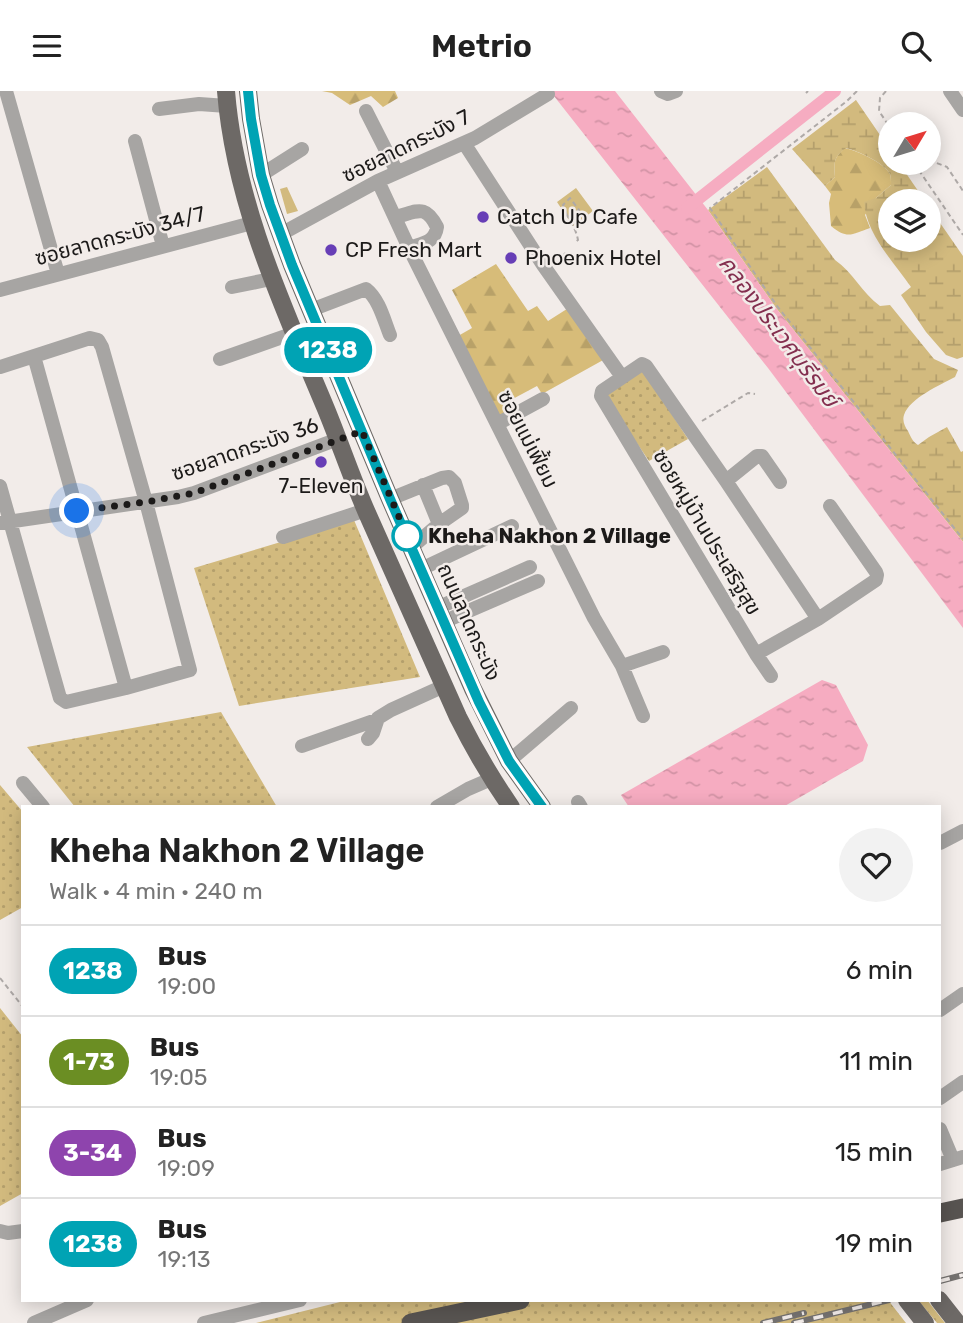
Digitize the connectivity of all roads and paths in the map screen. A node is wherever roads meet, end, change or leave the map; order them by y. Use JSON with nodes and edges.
{"nodes":[{"id":1,"x":6,"y":91,"type":"edge"},
{"id":2,"x":248,"y":91,"type":"edge"},
{"id":3,"x":523,"y":91,"type":"edge"},
{"id":4,"x":661,"y":91,"type":"edge"},
{"id":5,"x":676,"y":91,"type":"edge"},
{"id":6,"x":857,"y":91,"type":"edge"},
{"id":7,"x":886,"y":91,"type":"edge"},
{"id":8,"x":950,"y":91,"type":"edge"},
{"id":9,"x":548,"y":94,"type":"dead end"},
{"id":10,"x":226,"y":97,"type":"edge"},
{"id":11,"x":531,"y":104,"type":"junction"},
{"id":12,"x":159,"y":109,"type":"dead end"},
{"id":13,"x":963,"y":110,"type":"edge"},
{"id":14,"x":366,"y":111,"type":"dead end"},
{"id":15,"x":879,"y":112,"type":"edge"},
{"id":16,"x":135,"y":141,"type":"dead end"},
{"id":17,"x":464,"y":143,"type":"junction"},
{"id":18,"x":302,"y":149,"type":"dead end"},
{"id":19,"x":942,"y":165,"type":"edge"},
{"id":20,"x":397,"y":172,"type":"junction"},
{"id":21,"x":261,"y":175,"type":"junction"},
{"id":22,"x":922,"y":175,"type":"edge"},
{"id":23,"x":378,"y":181,"type":"junction"},
{"id":24,"x":963,"y":191,"type":"edge"},
{"id":25,"x":563,"y":195,"type":"dead end"},
{"id":26,"x":566,"y":201,"type":"junction"},
{"id":27,"x":567,"y":216,"type":"junction"},
{"id":28,"x":395,"y":217,"type":"junction"},
{"id":29,"x":251,"y":223,"type":"junction"},
{"id":30,"x":281,"y":235,"type":"junction"},
{"id":31,"x":963,"y":235,"type":"edge"},
{"id":32,"x":574,"y":243,"type":"dead end"},
{"id":33,"x":163,"y":246,"type":"junction"},
{"id":34,"x":409,"y":248,"type":"junction"},
{"id":35,"x":563,"y":251,"type":"dead end"},
{"id":36,"x":562,"y":256,"type":"dead end"},
{"id":37,"x":58,"y":274,"type":"junction"},
{"id":38,"x":271,"y":279,"type":"junction"},
{"id":39,"x":232,"y":287,"type":"dead end"},
{"id":40,"x":0,"y":290,"type":"edge"},
{"id":41,"x":311,"y":310,"type":"junction"},
{"id":42,"x":294,"y":333,"type":"junction"},
{"id":43,"x":390,"y":335,"type":"dead end"},
{"id":44,"x":34,"y":356,"type":"junction"},
{"id":45,"x":220,"y":359,"type":"dead end"},
{"id":46,"x":0,"y":367,"type":"edge"},
{"id":47,"x":622,"y":377,"type":"junction"},
{"id":48,"x":755,"y":394,"type":"dead end"},
{"id":49,"x":543,"y":399,"type":"dead end"},
{"id":50,"x":497,"y":424,"type":"junction"},
{"id":51,"x":688,"y":428,"type":"junction"},
{"id":52,"x":362,"y":431,"type":"junction"},
{"id":53,"x":338,"y":439,"type":"junction"},
{"id":54,"x":726,"y":481,"type":"junction"},
{"id":55,"x":780,"y":482,"type":"dead end"},
{"id":56,"x":423,"y":485,"type":"junction"},
{"id":57,"x":0,"y":486,"type":"edge"},
{"id":58,"x":390,"y":499,"type":"junction"},
{"id":59,"x":146,"y":502,"type":"junction"},
{"id":60,"x":830,"y":506,"type":"dead end"},
{"id":61,"x":366,"y":510,"type":"junction"},
{"id":62,"x":77,"y":511,"type":"junction"},
{"id":63,"x":5,"y":522,"type":"edge"},
{"id":64,"x":439,"y":524,"type":"junction"},
{"id":65,"x":512,"y":526,"type":"dead end"},
{"id":66,"x":283,"y":537,"type":"dead end"},
{"id":67,"x":963,"y":539,"type":"edge"},
{"id":68,"x":412,"y":547,"type":"junction"},
{"id":69,"x":530,"y":567,"type":"dead end"},
{"id":70,"x":421,"y":569,"type":"junction"},
{"id":71,"x":538,"y":581,"type":"dead end"},
{"id":72,"x":440,"y":615,"type":"junction"},
{"id":73,"x":818,"y":618,"type":"junction"},
{"id":74,"x":663,"y":652,"type":"dead end"},
{"id":75,"x":756,"y":653,"type":"junction"},
{"id":76,"x":622,"y":666,"type":"junction"},
{"id":77,"x":771,"y":676,"type":"dead end"},
{"id":78,"x":444,"y":686,"type":"junction"},
{"id":79,"x":126,"y":688,"type":"junction"},
{"id":80,"x":571,"y":708,"type":"dead end"},
{"id":81,"x":643,"y":716,"type":"dead end"},
{"id":82,"x":376,"y":720,"type":"junction"},
{"id":83,"x":368,"y":739,"type":"dead end"},
{"id":84,"x":302,"y":746,"type":"dead end"},
{"id":85,"x":509,"y":761,"type":"junction"},
{"id":86,"x":491,"y":779,"type":"junction"},
{"id":87,"x":23,"y":783,"type":"dead end"},
{"id":88,"x":41,"y":805,"type":"edge"},
{"id":89,"x":440,"y":805,"type":"edge"},
{"id":90,"x":510,"y":805,"type":"edge"},
{"id":91,"x":541,"y":805,"type":"edge"},
{"id":92,"x":963,"y":831,"type":"edge"},
{"id":93,"x":941,"y":842,"type":"edge"},
{"id":94,"x":0,"y":978,"type":"edge"},
{"id":95,"x":963,"y":994,"type":"edge"},
{"id":96,"x":21,"y":1004,"type":"edge"},
{"id":97,"x":941,"y":1009,"type":"edge"},
{"id":98,"x":963,"y":1082,"type":"edge"},
{"id":99,"x":941,"y":1097,"type":"edge"},
{"id":100,"x":941,"y":1132,"type":"edge"},
{"id":101,"x":952,"y":1160,"type":"edge"},
{"id":102,"x":963,"y":1209,"type":"edge"},
{"id":103,"x":941,"y":1213,"type":"edge"},
{"id":104,"x":80,"y":1302,"type":"edge"},
{"id":105,"x":292,"y":1302,"type":"edge"},
{"id":106,"x":511,"y":1302,"type":"edge"},
{"id":107,"x":909,"y":1302,"type":"edge"},
{"id":108,"x":941,"y":1302,"type":"edge"},
{"id":109,"x":34,"y":1323,"type":"edge"},
{"id":110,"x":204,"y":1323,"type":"edge"},
{"id":111,"x":411,"y":1323,"type":"edge"},
{"id":112,"x":925,"y":1323,"type":"edge"},
{"id":113,"x":957,"y":1323,"type":"edge"}],
"edges":[{"from":1,"to":37,"type":"street"},
{"from":2,"to":21,"type":"main road","name":"ถนนลาดกระบัง"},
{"from":3,"to":11,"type":"street"},
{"from":4,"to":5,"type":"street"},
{"from":6,"to":67,"type":"path"},
{"from":7,"to":15,"type":"path"},
{"from":8,"to":13,"type":"street"},
{"from":9,"to":11,"type":"street","name":"ซอยลาดกระบัง 7"},
{"from":10,"to":12,"type":"street"},
{"from":10,"to":29,"type":"main road"},
{"from":11,"to":17,"type":"street","name":"ซอยลาดกระบัง 7"},
{"from":14,"to":20,"type":"street"},
{"from":16,"to":33,"type":"street"},
{"from":17,"to":20,"type":"street","name":"ซอยลาดกระบัง 7"},
{"from":17,"to":47,"type":"street"},
{"from":18,"to":21,"type":"street"},
{"from":19,"to":24,"type":"path"},
{"from":20,"to":23,"type":"street","name":"ซอยลาดกระบัง 7"},
{"from":21,"to":30,"type":"main road","name":"ถนนลาดกระบัง"},
{"from":22,"to":31,"type":"path"},
{"from":23,"to":28,"type":"street","name":"ซอยแม่เฟี้ยม"},
{"from":23,"to":30,"type":"street","name":"ซอยลาดกระบัง 7"},
{"from":25,"to":26,"type":"path"},
{"from":26,"to":27,"type":"path"},
{"from":26,"to":27,"type":"path"},
{"from":27,"to":32,"type":"path"},
{"from":28,"to":34,"type":"street","name":"ซอยแม่เฟี้ยม"},
{"from":28,"to":34,"type":"street"},
{"from":29,"to":33,"type":"street","name":"ซอยลาดกระบัง 34/7"},
{"from":29,"to":38,"type":"main road"},
{"from":30,"to":41,"type":"main road","name":"ถนนลาดกระบัง"},
{"from":33,"to":37,"type":"street","name":"ซอยลาดกระบัง 34/7"},
{"from":34,"to":50,"type":"street","name":"ซอยแม่เฟี้ยม"},
{"from":35,"to":36,"type":"path"},
{"from":37,"to":40,"type":"street","name":"ซอยลาดกระบัง 34/7"},
{"from":38,"to":39,"type":"street"},
{"from":38,"to":42,"type":"main road"},
{"from":41,"to":43,"type":"street"},
{"from":41,"to":52,"type":"main road","name":"ถนนลาดกระบัง"},
{"from":42,"to":45,"type":"street"},
{"from":42,"to":53,"type":"main road"},
{"from":44,"to":46,"type":"street"},
{"from":44,"to":59,"type":"street"},
{"from":44,"to":62,"type":"street"},
{"from":47,"to":51,"type":"street","name":"ซอยหมู่บ้านประเสริฐสุข"},
{"from":47,"to":75,"type":"street","name":"ซอยหมู่บ้านประเสริฐสุข"},
{"from":48,"to":51,"type":"path"},
{"from":49,"to":50,"type":"street"},
{"from":50,"to":76,"type":"street","name":"ซอยแม่เฟี้ยม"},
{"from":51,"to":54,"type":"street","name":"ซอยหมู่บ้านประเสริฐสุข"},
{"from":52,"to":53,"type":"main road"},
{"from":52,"to":58,"type":"main road","name":"ถนนลาดกระบัง"},
{"from":53,"to":59,"type":"street","name":"ซอยลาดกระบัง 36"},
{"from":53,"to":61,"type":"main road"},
{"from":54,"to":55,"type":"street"},
{"from":54,"to":73,"type":"street","name":"ซอยหมู่บ้านประเสริฐสุข"},
{"from":56,"to":58,"type":"street"},
{"from":56,"to":64,"type":"street"},
{"from":56,"to":64,"type":"street"},
{"from":57,"to":63,"type":"street"},
{"from":58,"to":68,"type":"main road","name":"ถนนลาดกระบัง"},
{"from":59,"to":62,"type":"street","name":"ซอยลาดกระบัง 36"},
{"from":59,"to":79,"type":"street"},
{"from":60,"to":73,"type":"street"},
{"from":61,"to":66,"type":"street"},
{"from":61,"to":78,"type":"main road"},
{"from":62,"to":63,"type":"street","name":"ซอยลาดกระบัง 36"},
{"from":62,"to":79,"type":"street"},
{"from":63,"to":79,"type":"street"},
{"from":64,"to":68,"type":"street"},
{"from":65,"to":70,"type":"street"},
{"from":68,"to":70,"type":"main road","name":"ถนนลาดกระบัง"},
{"from":69,"to":72,"type":"street"},
{"from":70,"to":72,"type":"main road","name":"ถนนลาดกระบัง"},
{"from":71,"to":72,"type":"street"},
{"from":72,"to":85,"type":"main road","name":"ถนนลาดกระบัง"},
{"from":73,"to":75,"type":"street"},
{"from":74,"to":76,"type":"street"},
{"from":75,"to":77,"type":"street"},
{"from":76,"to":81,"type":"street","name":"ซอยแม่เฟี้ยม"},
{"from":78,"to":82,"type":"street"},
{"from":78,"to":86,"type":"main road"},
{"from":80,"to":85,"type":"street"},
{"from":82,"to":83,"type":"street"},
{"from":82,"to":84,"type":"street"},
{"from":85,"to":91,"type":"main road","name":"ถนนลาดกระบัง"},
{"from":86,"to":89,"type":"street"},
{"from":86,"to":90,"type":"main road"},
{"from":87,"to":88,"type":"street"},
{"from":92,"to":93,"type":"street"},
{"from":94,"to":96,"type":"path"},
{"from":95,"to":97,"type":"street"},
{"from":98,"to":99,"type":"street"},
{"from":100,"to":101,"type":"street"},
{"from":102,"to":103,"type":"highway"},
{"from":104,"to":109,"type":"street"},
{"from":105,"to":110,"type":"street"},
{"from":106,"to":111,"type":"highway"},
{"from":107,"to":112,"type":"main road"},
{"from":108,"to":113,"type":"main road"}]}
